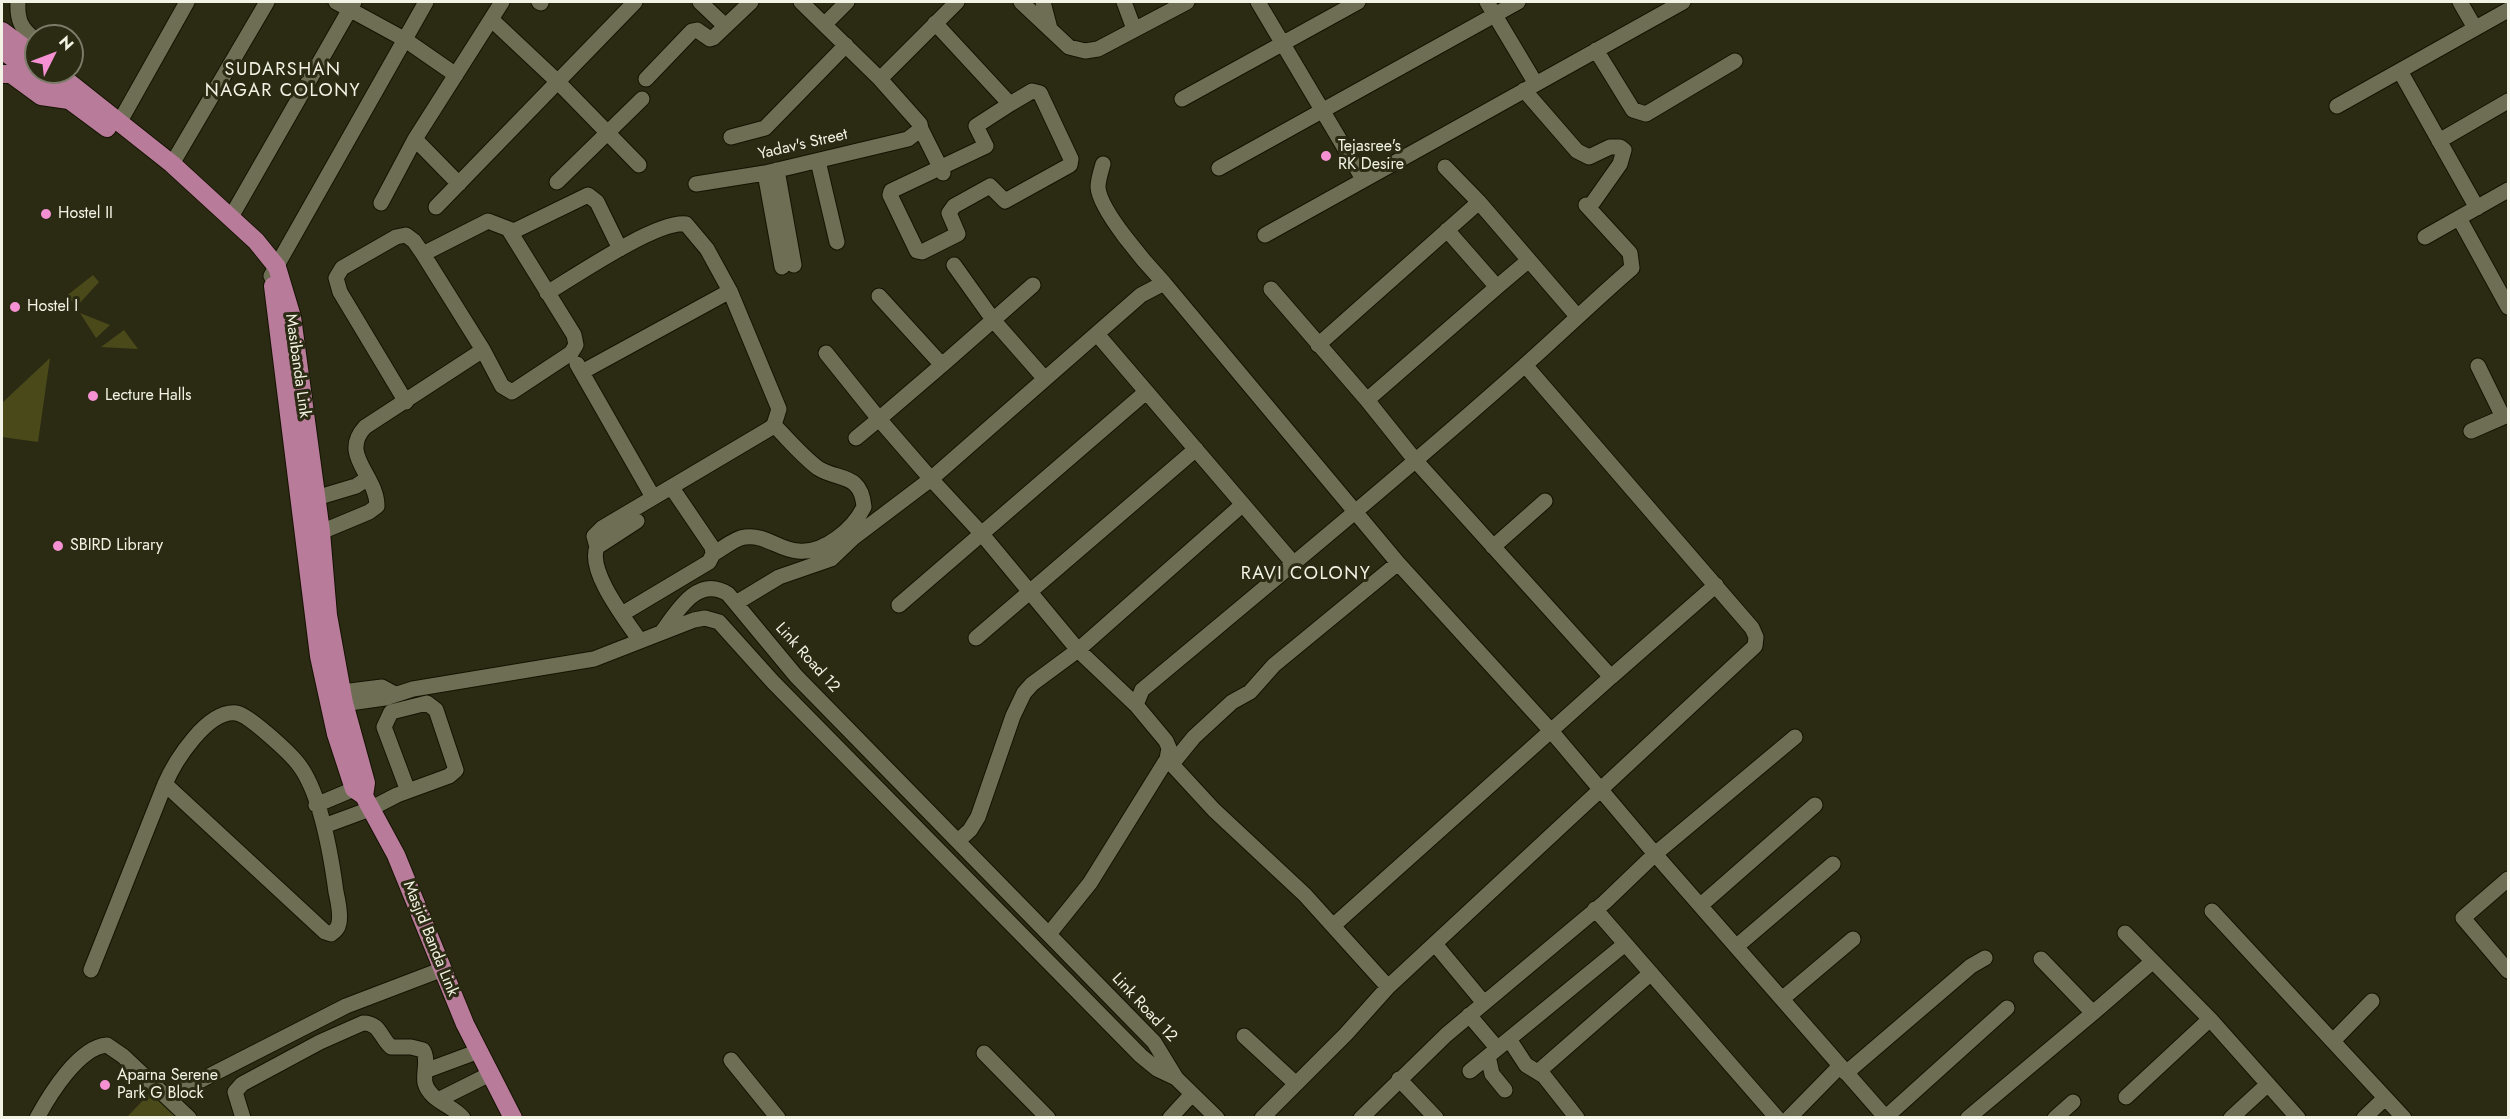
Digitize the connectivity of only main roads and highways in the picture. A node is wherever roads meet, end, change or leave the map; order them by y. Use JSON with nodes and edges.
{"nodes":[{"id":1,"x":2,"y":31,"type":"edge"},
{"id":2,"x":24,"y":47,"type":"edge"},
{"id":3,"x":2,"y":50,"type":"edge"},
{"id":4,"x":2,"y":74,"type":"edge"},
{"id":5,"x":72,"y":87,"type":"edge"},
{"id":6,"x":274,"y":272,"type":"junction"},
{"id":7,"x":287,"y":335,"type":"junction"},
{"id":8,"x":338,"y":700,"type":"junction"},
{"id":9,"x":358,"y":758,"type":"joint"},
{"id":10,"x":363,"y":798,"type":"junction"},
{"id":11,"x":513,"y":1118,"type":"edge"}],
"edges":[{"from":1,"to":2,"type":"main road"},
{"from":3,"to":5,"type":"main road"},
{"from":4,"to":5,"type":"main road"},
{"from":5,"to":6,"type":"main road"},
{"from":5,"to":6,"type":"main road","name":"Masibanda Link"},
{"from":6,"to":7,"type":"main road","name":"Masibanda Link"},
{"from":7,"to":8,"type":"main road","name":"Masibanda Link"},
{"from":7,"to":8,"type":"main road"},
{"from":8,"to":9,"type":"main road","name":"Masibanda Link"},
{"from":8,"to":10,"type":"main road"},
{"from":9,"to":10,"type":"main road","name":"Masjid Banda Link"},
{"from":10,"to":11,"type":"main road","name":"Masjid Banda Link"}]}
